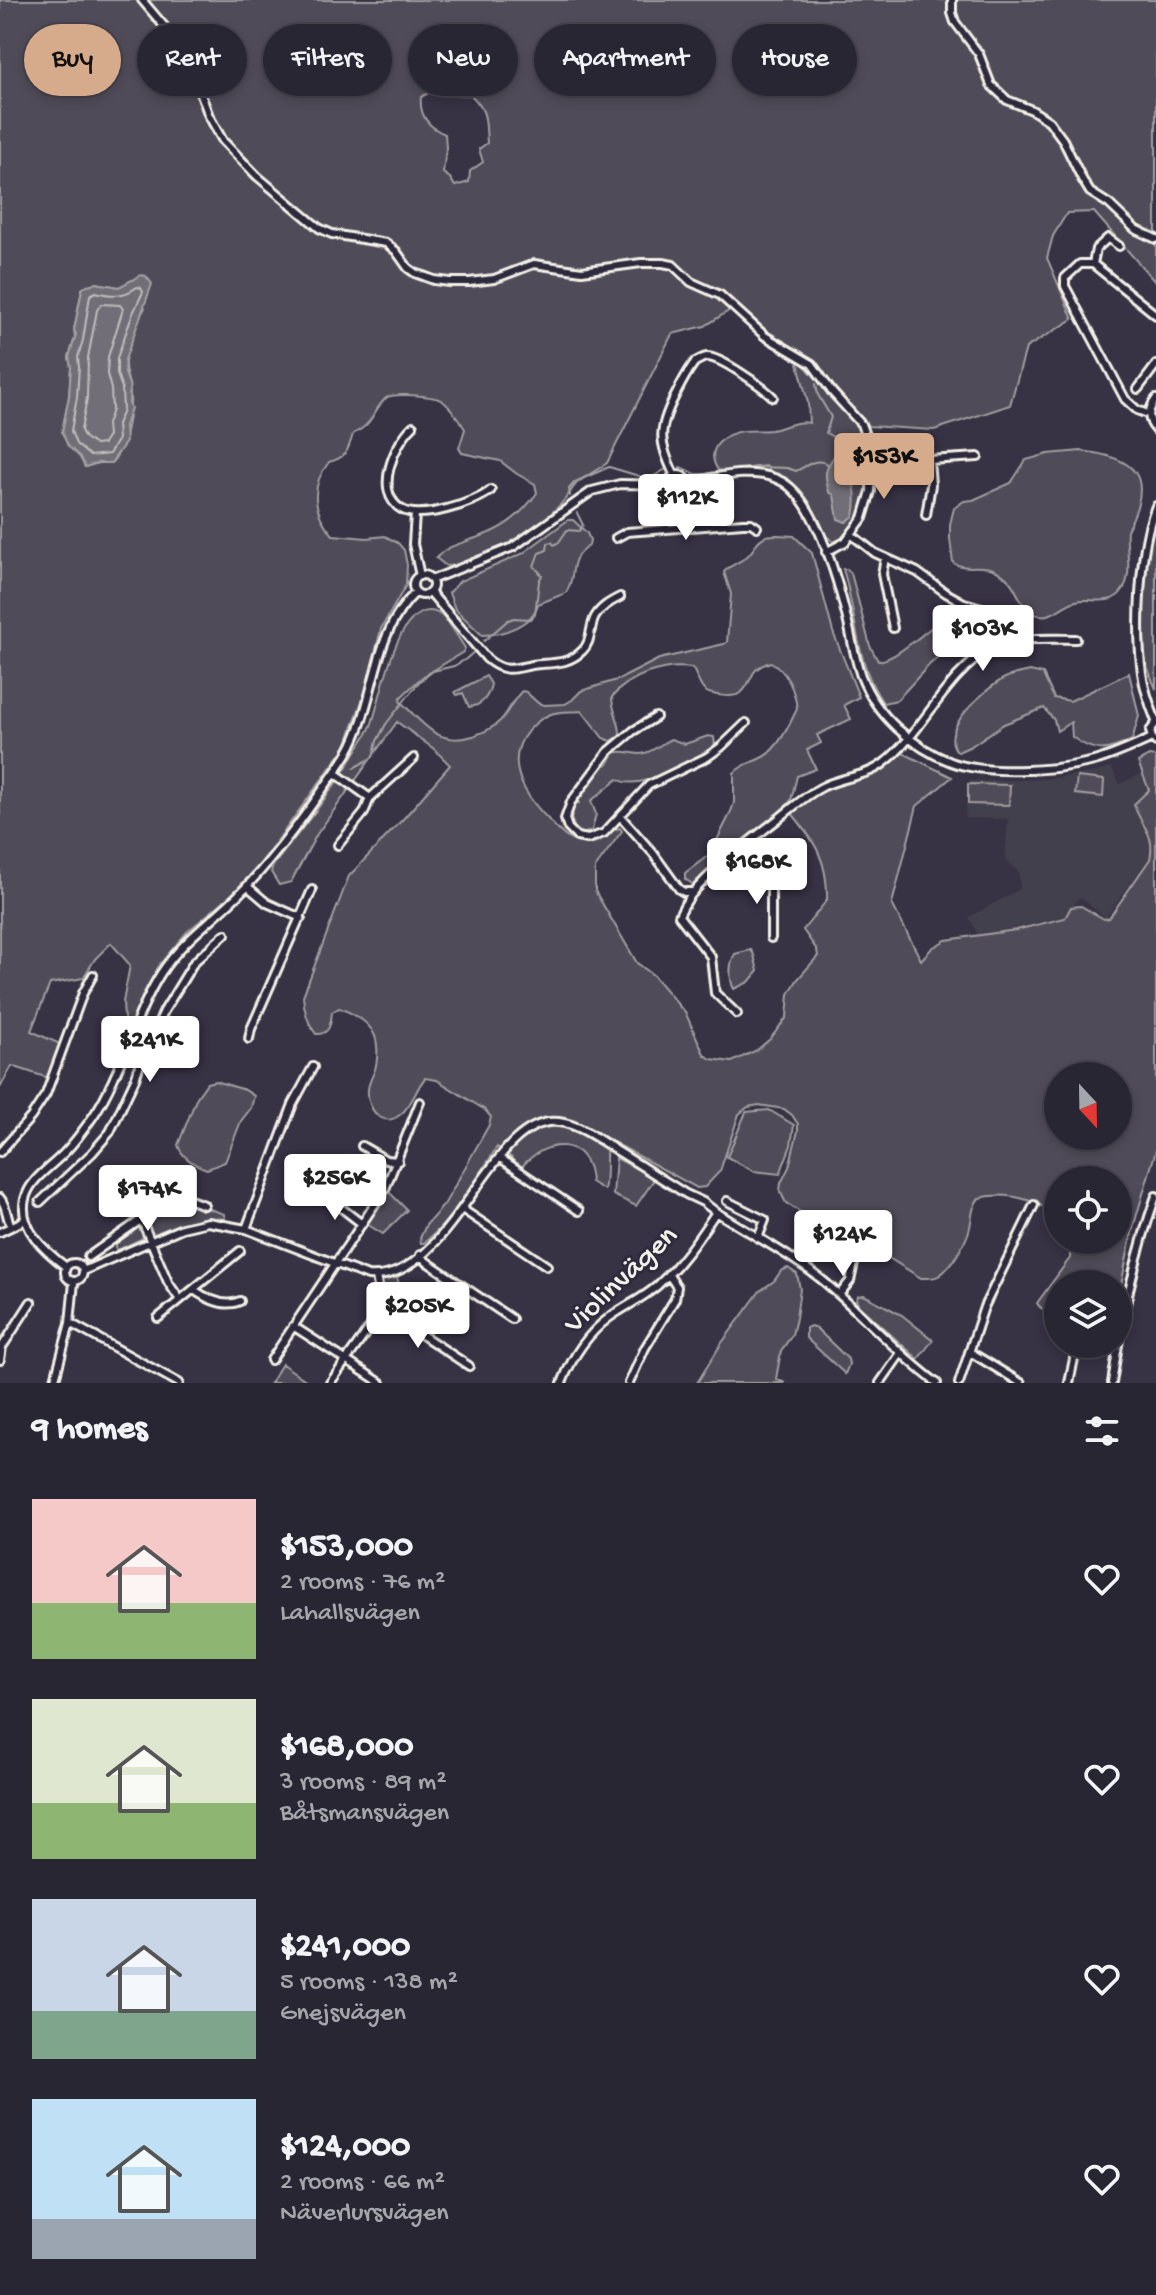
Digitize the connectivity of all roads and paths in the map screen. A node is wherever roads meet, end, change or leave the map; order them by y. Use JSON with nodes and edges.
{"nodes":[{"id":1,"x":142,"y":0,"type":"edge"},
{"id":2,"x":952,"y":0,"type":"edge"},
{"id":3,"x":1156,"y":239,"type":"edge"},
{"id":4,"x":1119,"y":246,"type":"dead end"},
{"id":5,"x":1093,"y":264,"type":"junction"},
{"id":6,"x":1156,"y":315,"type":"edge"},
{"id":7,"x":1156,"y":365,"type":"edge"},
{"id":8,"x":1138,"y":389,"type":"dead end"},
{"id":9,"x":773,"y":397,"type":"dead end"},
{"id":10,"x":1156,"y":399,"type":"edge"},
{"id":11,"x":1148,"y":414,"type":"junction"},
{"id":12,"x":413,"y":426,"type":"dead end"},
{"id":13,"x":1156,"y":430,"type":"edge"},
{"id":14,"x":872,"y":455,"type":"junction"},
{"id":15,"x":978,"y":457,"type":"dead end"},
{"id":16,"x":929,"y":460,"type":"junction"},
{"id":17,"x":675,"y":476,"type":"junction"},
{"id":18,"x":688,"y":483,"type":"junction"},
{"id":19,"x":668,"y":485,"type":"junction"},
{"id":20,"x":491,"y":490,"type":"dead end"},
{"id":21,"x":676,"y":494,"type":"junction"},
{"id":22,"x":1156,"y":506,"type":"edge"},
{"id":23,"x":415,"y":514,"type":"junction"},
{"id":24,"x":926,"y":515,"type":"dead end"},
{"id":25,"x":682,"y":527,"type":"junction"},
{"id":26,"x":757,"y":527,"type":"dead end"},
{"id":27,"x":852,"y":535,"type":"junction"},
{"id":28,"x":616,"y":538,"type":"dead end"},
{"id":29,"x":826,"y":552,"type":"junction"},
{"id":30,"x":885,"y":558,"type":"junction"},
{"id":31,"x":420,"y":576,"type":"junction"},
{"id":32,"x":431,"y":580,"type":"junction"},
{"id":33,"x":416,"y":592,"type":"junction"},
{"id":34,"x":430,"y":592,"type":"junction"},
{"id":35,"x":620,"y":597,"type":"dead end"},
{"id":36,"x":985,"y":609,"type":"dead end"},
{"id":37,"x":893,"y":628,"type":"dead end"},
{"id":38,"x":1076,"y":639,"type":"dead end"},
{"id":39,"x":656,"y":717,"type":"dead end"},
{"id":40,"x":1156,"y":722,"type":"edge"},
{"id":41,"x":746,"y":723,"type":"dead end"},
{"id":42,"x":908,"y":737,"type":"junction"},
{"id":43,"x":1154,"y":740,"type":"edge"},
{"id":44,"x":414,"y":758,"type":"dead end"},
{"id":45,"x":335,"y":773,"type":"junction"},
{"id":46,"x":370,"y":798,"type":"junction"},
{"id":47,"x":620,"y":816,"type":"junction"},
{"id":48,"x":749,"y":843,"type":"junction"},
{"id":49,"x":338,"y":845,"type":"dead end"},
{"id":50,"x":247,"y":886,"type":"junction"},
{"id":51,"x":312,"y":890,"type":"dead end"},
{"id":52,"x":694,"y":892,"type":"junction"},
{"id":53,"x":301,"y":918,"type":"junction"},
{"id":54,"x":225,"y":934,"type":"dead end"},
{"id":55,"x":771,"y":938,"type":"dead end"},
{"id":56,"x":93,"y":975,"type":"dead end"},
{"id":57,"x":737,"y":1014,"type":"dead end"},
{"id":58,"x":249,"y":1039,"type":"dead end"},
{"id":59,"x":122,"y":1061,"type":"junction"},
{"id":60,"x":139,"y":1067,"type":"junction"},
{"id":61,"x":313,"y":1067,"type":"dead end"},
{"id":62,"x":420,"y":1102,"type":"dead end"},
{"id":63,"x":362,"y":1146,"type":"dead end"},
{"id":64,"x":0,"y":1152,"type":"edge"},
{"id":65,"x":500,"y":1158,"type":"junction"},
{"id":66,"x":398,"y":1161,"type":"junction"},
{"id":67,"x":326,"y":1196,"type":"dead end"},
{"id":68,"x":1156,"y":1196,"type":"edge"},
{"id":69,"x":0,"y":1198,"type":"edge"},
{"id":70,"x":727,"y":1201,"type":"dead end"},
{"id":71,"x":40,"y":1202,"type":"dead end"},
{"id":72,"x":204,"y":1205,"type":"dead end"},
{"id":73,"x":1034,"y":1205,"type":"dead end"},
{"id":74,"x":462,"y":1209,"type":"junction"},
{"id":75,"x":579,"y":1211,"type":"dead end"},
{"id":76,"x":716,"y":1212,"type":"junction"},
{"id":77,"x":141,"y":1219,"type":"junction"},
{"id":78,"x":25,"y":1220,"type":"junction"},
{"id":79,"x":362,"y":1224,"type":"junction"},
{"id":80,"x":11,"y":1226,"type":"junction"},
{"id":81,"x":246,"y":1229,"type":"junction"},
{"id":82,"x":0,"y":1232,"type":"edge"},
{"id":83,"x":758,"y":1238,"type":"junction"},
{"id":84,"x":151,"y":1241,"type":"junction"},
{"id":85,"x":858,"y":1246,"type":"dead end"},
{"id":86,"x":240,"y":1251,"type":"dead end"},
{"id":87,"x":420,"y":1255,"type":"junction"},
{"id":88,"x":88,"y":1257,"type":"dead end"},
{"id":89,"x":334,"y":1264,"type":"junction"},
{"id":90,"x":547,"y":1266,"type":"dead end"},
{"id":91,"x":66,"y":1267,"type":"junction"},
{"id":92,"x":83,"y":1271,"type":"junction"},
{"id":93,"x":668,"y":1274,"type":"junction"},
{"id":94,"x":376,"y":1277,"type":"junction"},
{"id":95,"x":74,"y":1282,"type":"junction"},
{"id":96,"x":194,"y":1290,"type":"junction"},
{"id":97,"x":839,"y":1295,"type":"junction"},
{"id":98,"x":180,"y":1300,"type":"junction"},
{"id":99,"x":240,"y":1301,"type":"dead end"},
{"id":100,"x":31,"y":1302,"type":"dead end"},
{"id":101,"x":383,"y":1309,"type":"junction"},
{"id":102,"x":158,"y":1318,"type":"dead end"},
{"id":103,"x":512,"y":1319,"type":"dead end"},
{"id":104,"x":70,"y":1323,"type":"junction"},
{"id":105,"x":293,"y":1326,"type":"junction"},
{"id":106,"x":1,"y":1344,"type":"edge"},
{"id":107,"x":970,"y":1352,"type":"junction"},
{"id":108,"x":901,"y":1353,"type":"junction"},
{"id":109,"x":1074,"y":1358,"type":"edge"},
{"id":110,"x":346,"y":1359,"type":"junction"},
{"id":111,"x":0,"y":1360,"type":"edge"},
{"id":112,"x":271,"y":1360,"type":"dead end"},
{"id":113,"x":469,"y":1366,"type":"dead end"},
{"id":114,"x":54,"y":1383,"type":"edge"},
{"id":115,"x":179,"y":1383,"type":"edge"},
{"id":116,"x":330,"y":1383,"type":"edge"},
{"id":117,"x":381,"y":1383,"type":"edge"},
{"id":118,"x":562,"y":1383,"type":"edge"},
{"id":119,"x":629,"y":1383,"type":"edge"},
{"id":120,"x":880,"y":1383,"type":"edge"},
{"id":121,"x":937,"y":1383,"type":"edge"},
{"id":122,"x":959,"y":1383,"type":"edge"},
{"id":123,"x":1021,"y":1383,"type":"edge"},
{"id":124,"x":1069,"y":1383,"type":"edge"},
{"id":125,"x":1112,"y":1383,"type":"edge"}],
"edges":[{"from":1,"to":14,"type":"street"},
{"from":2,"to":3,"type":"street"},
{"from":4,"to":5,"type":"street"},
{"from":5,"to":6,"type":"street"},
{"from":5,"to":11,"type":"street"},
{"from":7,"to":8,"type":"street"},
{"from":9,"to":17,"type":"street"},
{"from":10,"to":11,"type":"street"},
{"from":11,"to":13,"type":"street"},
{"from":12,"to":23,"type":"street"},
{"from":14,"to":16,"type":"street"},
{"from":14,"to":27,"type":"street"},
{"from":15,"to":16,"type":"street"},
{"from":16,"to":24,"type":"street"},
{"from":17,"to":18,"type":"street"},
{"from":17,"to":19,"type":"street"},
{"from":18,"to":21,"type":"street"},
{"from":18,"to":29,"type":"street"},
{"from":19,"to":21,"type":"street"},
{"from":19,"to":32,"type":"street"},
{"from":20,"to":23,"type":"street"},
{"from":21,"to":25,"type":"street"},
{"from":22,"to":40,"type":"street"},
{"from":23,"to":31,"type":"street"},
{"from":25,"to":26,"type":"street"},
{"from":25,"to":28,"type":"street"},
{"from":27,"to":29,"type":"street"},
{"from":27,"to":30,"type":"street"},
{"from":29,"to":42,"type":"street"},
{"from":30,"to":36,"type":"street"},
{"from":30,"to":37,"type":"street"},
{"from":31,"to":32,"type":"street"},
{"from":31,"to":33,"type":"street"},
{"from":32,"to":34,"type":"street"},
{"from":33,"to":34,"type":"street"},
{"from":33,"to":45,"type":"street"},
{"from":34,"to":35,"type":"street"},
{"from":38,"to":42,"type":"street"},
{"from":39,"to":47,"type":"street"},
{"from":40,"to":43,"type":"street"},
{"from":41,"to":47,"type":"street"},
{"from":42,"to":43,"type":"street"},
{"from":42,"to":48,"type":"street"},
{"from":44,"to":46,"type":"street"},
{"from":45,"to":46,"type":"street"},
{"from":45,"to":50,"type":"street"},
{"from":46,"to":49,"type":"street"},
{"from":47,"to":52,"type":"street"},
{"from":48,"to":52,"type":"street"},
{"from":48,"to":55,"type":"street"},
{"from":50,"to":53,"type":"street"},
{"from":50,"to":59,"type":"street"},
{"from":51,"to":53,"type":"street"},
{"from":52,"to":57,"type":"street"},
{"from":53,"to":58,"type":"street"},
{"from":54,"to":60,"type":"street"},
{"from":56,"to":64,"type":"street"},
{"from":59,"to":60,"type":"street"},
{"from":59,"to":78,"type":"street"},
{"from":60,"to":71,"type":"street"},
{"from":61,"to":81,"type":"street"},
{"from":62,"to":66,"type":"street"},
{"from":63,"to":66,"type":"street"},
{"from":65,"to":74,"type":"street"},
{"from":65,"to":75,"type":"street"},
{"from":65,"to":76,"type":"street"},
{"from":66,"to":79,"type":"street"},
{"from":67,"to":79,"type":"street"},
{"from":68,"to":125,"type":"street"},
{"from":69,"to":80,"type":"street"},
{"from":70,"to":83,"type":"street"},
{"from":72,"to":77,"type":"street"},
{"from":73,"to":107,"type":"street"},
{"from":74,"to":87,"type":"street"},
{"from":74,"to":90,"type":"street"},
{"from":76,"to":83,"type":"street"},
{"from":76,"to":93,"type":"street","name":"Violinvägen"},
{"from":77,"to":84,"type":"street"},
{"from":77,"to":88,"type":"street"},
{"from":78,"to":80,"type":"street"},
{"from":78,"to":91,"type":"street"},
{"from":79,"to":89,"type":"street"},
{"from":80,"to":82,"type":"street"},
{"from":81,"to":84,"type":"street"},
{"from":81,"to":89,"type":"street"},
{"from":83,"to":97,"type":"street"},
{"from":84,"to":92,"type":"street"},
{"from":84,"to":98,"type":"street"},
{"from":85,"to":97,"type":"street"},
{"from":86,"to":96,"type":"street"},
{"from":87,"to":94,"type":"street"},
{"from":87,"to":103,"type":"street"},
{"from":89,"to":94,"type":"street"},
{"from":89,"to":105,"type":"street"},
{"from":91,"to":92,"type":"street"},
{"from":91,"to":95,"type":"street"},
{"from":92,"to":95,"type":"street"},
{"from":93,"to":118,"type":"street","name":"Violinvägen"},
{"from":93,"to":119,"type":"street"},
{"from":94,"to":101,"type":"street"},
{"from":95,"to":104,"type":"street"},
{"from":96,"to":98,"type":"street"},
{"from":96,"to":99,"type":"street"},
{"from":97,"to":108,"type":"street"},
{"from":98,"to":102,"type":"street"},
{"from":100,"to":106,"type":"street"},
{"from":101,"to":110,"type":"street"},
{"from":101,"to":113,"type":"street"},
{"from":104,"to":114,"type":"street"},
{"from":104,"to":115,"type":"street"},
{"from":105,"to":110,"type":"street"},
{"from":105,"to":112,"type":"street"},
{"from":106,"to":111,"type":"street"},
{"from":107,"to":122,"type":"street"},
{"from":107,"to":123,"type":"street"},
{"from":108,"to":120,"type":"street"},
{"from":108,"to":121,"type":"street"},
{"from":109,"to":124,"type":"street"},
{"from":110,"to":116,"type":"street"},
{"from":110,"to":117,"type":"street"}]}
